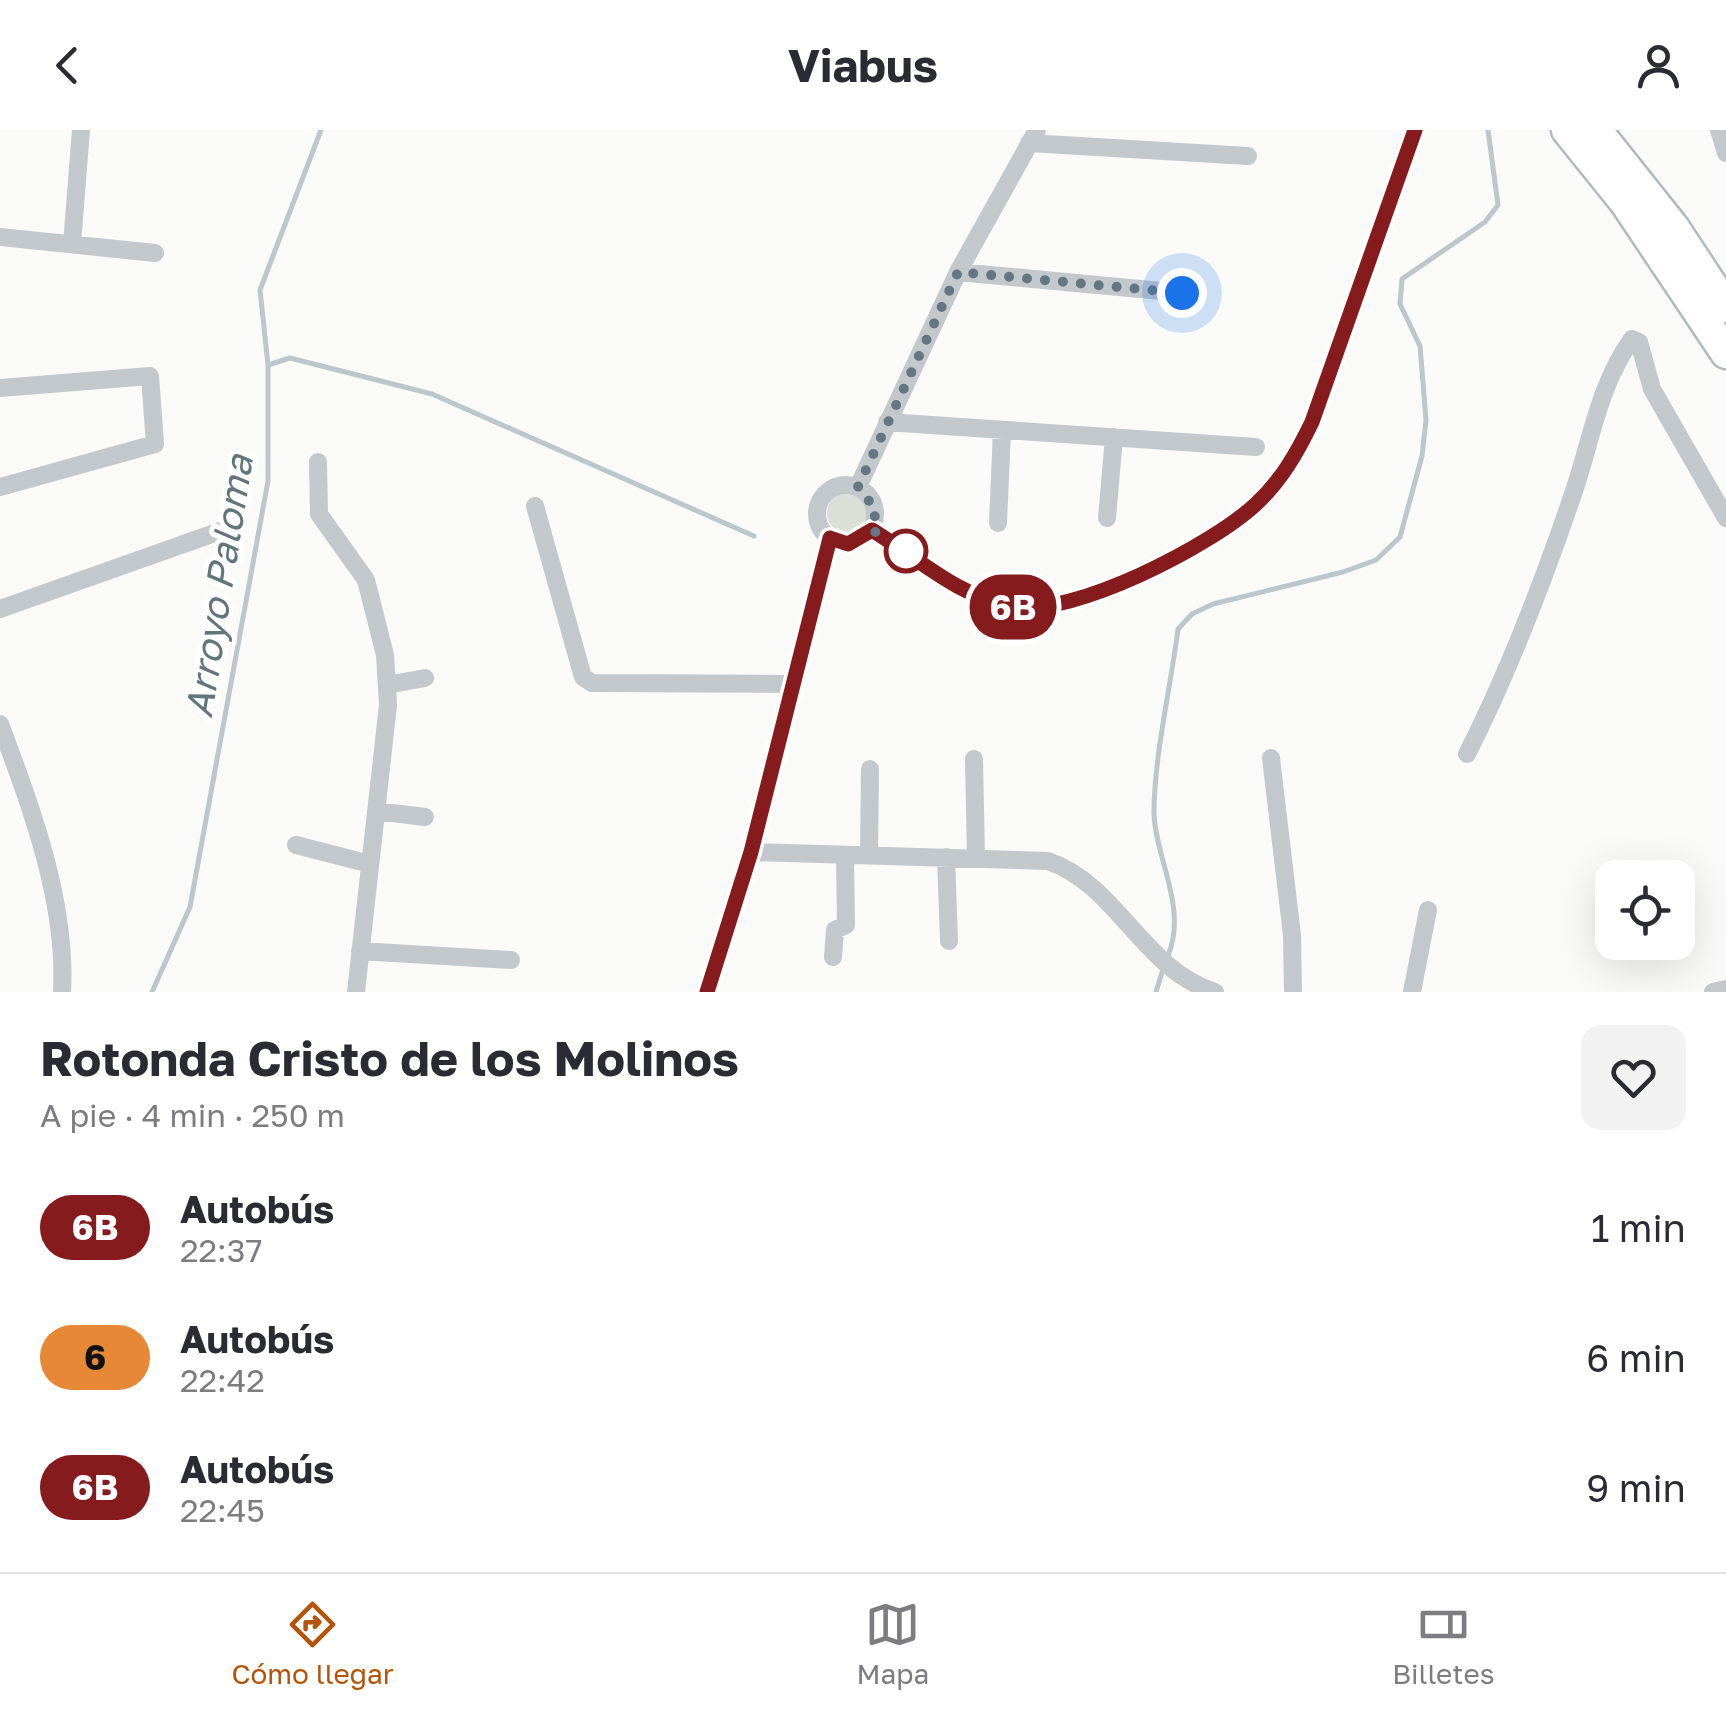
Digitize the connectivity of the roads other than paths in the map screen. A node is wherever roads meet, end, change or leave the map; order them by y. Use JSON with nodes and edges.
{"nodes":[{"id":1,"x":80,"y":130,"type":"edge"},
{"id":2,"x":1415,"y":130,"type":"edge"},
{"id":3,"x":1566,"y":130,"type":"edge"},
{"id":4,"x":1596,"y":130,"type":"edge"},
{"id":5,"x":1719,"y":130,"type":"edge"},
{"id":6,"x":1033,"y":137,"type":"edge"},
{"id":7,"x":1726,"y":154,"type":"edge"},
{"id":8,"x":1248,"y":156,"type":"dead end"},
{"id":9,"x":0,"y":237,"type":"edge"},
{"id":10,"x":72,"y":244,"type":"junction"},
{"id":11,"x":155,"y":253,"type":"dead end"},
{"id":12,"x":958,"y":272,"type":"junction"},
{"id":13,"x":1182,"y":293,"type":"dead end"},
{"id":14,"x":1726,"y":307,"type":"edge"},
{"id":15,"x":1726,"y":353,"type":"edge"},
{"id":16,"x":0,"y":388,"type":"edge"},
{"id":17,"x":887,"y":422,"type":"junction"},
{"id":18,"x":1002,"y":430,"type":"junction"},
{"id":19,"x":1114,"y":437,"type":"junction"},
{"id":20,"x":1256,"y":446,"type":"dead end"},
{"id":21,"x":318,"y":462,"type":"dead end"},
{"id":22,"x":858,"y":487,"type":"junction"},
{"id":23,"x":0,"y":488,"type":"edge"},
{"id":24,"x":535,"y":506,"type":"dead end"},
{"id":25,"x":1107,"y":518,"type":"dead end"},
{"id":26,"x":1726,"y":518,"type":"edge"},
{"id":27,"x":998,"y":523,"type":"dead end"},
{"id":28,"x":226,"y":529,"type":"dead end"},
{"id":29,"x":872,"y":530,"type":"junction"},
{"id":30,"x":830,"y":538,"type":"junction"},
{"id":31,"x":0,"y":609,"type":"edge"},
{"id":32,"x":425,"y":678,"type":"dead end"},
{"id":33,"x":793,"y":684,"type":"junction"},
{"id":34,"x":387,"y":685,"type":"junction"},
{"id":35,"x":0,"y":724,"type":"edge"},
{"id":36,"x":1467,"y":754,"type":"dead end"},
{"id":37,"x":1271,"y":758,"type":"dead end"},
{"id":38,"x":974,"y":759,"type":"dead end"},
{"id":39,"x":870,"y":769,"type":"dead end"},
{"id":40,"x":376,"y":811,"type":"junction"},
{"id":41,"x":425,"y":817,"type":"dead end"},
{"id":42,"x":296,"y":844,"type":"dead end"},
{"id":43,"x":751,"y":852,"type":"junction"},
{"id":44,"x":845,"y":854,"type":"junction"},
{"id":45,"x":869,"y":855,"type":"junction"},
{"id":46,"x":946,"y":857,"type":"junction"},
{"id":47,"x":976,"y":858,"type":"junction"},
{"id":48,"x":370,"y":864,"type":"junction"},
{"id":49,"x":1428,"y":910,"type":"dead end"},
{"id":50,"x":949,"y":942,"type":"dead end"},
{"id":51,"x":360,"y":952,"type":"junction"},
{"id":52,"x":832,"y":957,"type":"dead end"},
{"id":53,"x":510,"y":960,"type":"dead end"},
{"id":54,"x":1726,"y":989,"type":"edge"},
{"id":55,"x":62,"y":992,"type":"edge"},
{"id":56,"x":356,"y":992,"type":"edge"},
{"id":57,"x":707,"y":992,"type":"edge"},
{"id":58,"x":1215,"y":992,"type":"edge"},
{"id":59,"x":1293,"y":992,"type":"edge"},
{"id":60,"x":1412,"y":992,"type":"edge"},
{"id":61,"x":1713,"y":992,"type":"edge"}],
"edges":[{"from":1,"to":10,"type":"street"},
{"from":2,"to":29,"type":"street"},
{"from":3,"to":15,"type":"highway"},
{"from":4,"to":14,"type":"highway"},
{"from":5,"to":7,"type":"street"},
{"from":6,"to":8,"type":"street"},
{"from":6,"to":12,"type":"street"},
{"from":9,"to":10,"type":"street"},
{"from":10,"to":11,"type":"street"},
{"from":12,"to":13,"type":"street"},
{"from":12,"to":17,"type":"street"},
{"from":16,"to":23,"type":"street"},
{"from":17,"to":18,"type":"street"},
{"from":17,"to":22,"type":"street"},
{"from":18,"to":19,"type":"street"},
{"from":18,"to":27,"type":"street"},
{"from":19,"to":20,"type":"street"},
{"from":19,"to":25,"type":"street"},
{"from":21,"to":34,"type":"street"},
{"from":22,"to":29,"type":"street"},
{"from":22,"to":30,"type":"street"},
{"from":24,"to":33,"type":"street"},
{"from":26,"to":36,"type":"street"},
{"from":28,"to":31,"type":"street"},
{"from":29,"to":30,"type":"street"},
{"from":30,"to":33,"type":"street"},
{"from":32,"to":34,"type":"street"},
{"from":33,"to":43,"type":"street"},
{"from":34,"to":40,"type":"street"},
{"from":35,"to":55,"type":"street"},
{"from":37,"to":59,"type":"street"},
{"from":38,"to":47,"type":"street"},
{"from":39,"to":45,"type":"street"},
{"from":40,"to":41,"type":"street"},
{"from":40,"to":48,"type":"street"},
{"from":42,"to":48,"type":"street"},
{"from":43,"to":44,"type":"street"},
{"from":43,"to":57,"type":"street"},
{"from":44,"to":45,"type":"street"},
{"from":44,"to":52,"type":"street"},
{"from":45,"to":46,"type":"street"},
{"from":46,"to":47,"type":"street"},
{"from":46,"to":50,"type":"street"},
{"from":47,"to":58,"type":"street"},
{"from":48,"to":51,"type":"street"},
{"from":49,"to":60,"type":"street"},
{"from":51,"to":53,"type":"street"},
{"from":51,"to":56,"type":"street"},
{"from":54,"to":61,"type":"street"}]}
